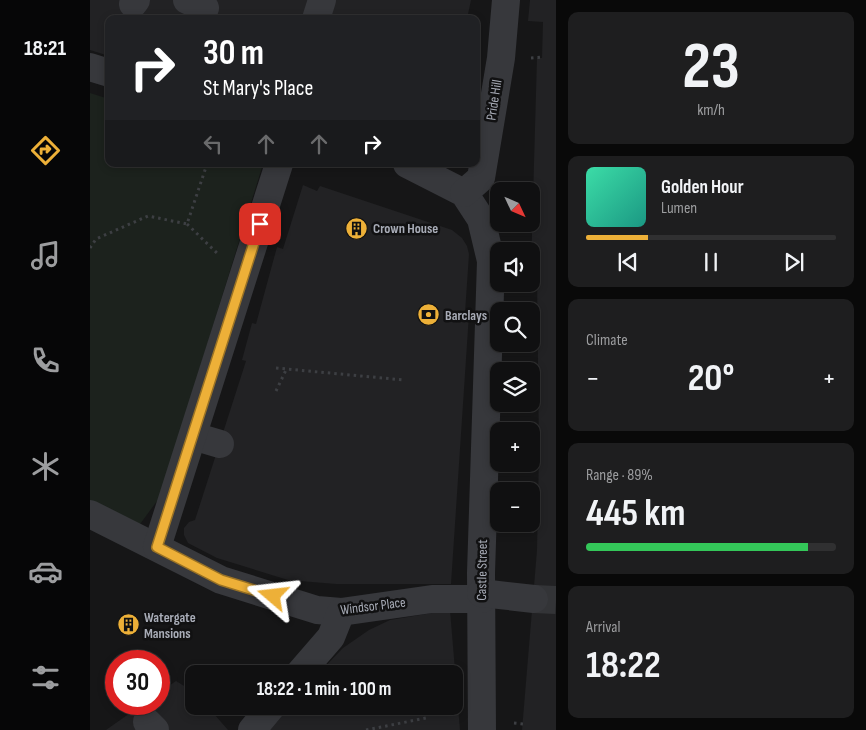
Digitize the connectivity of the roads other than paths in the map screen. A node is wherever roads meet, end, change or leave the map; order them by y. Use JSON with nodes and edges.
{"nodes":[{"id":1,"x":322,"y":0,"type":"edge"},
{"id":2,"x":506,"y":0,"type":"edge"},
{"id":3,"x":317,"y":15,"type":"edge"},
{"id":4,"x":278,"y":167,"type":"edge"},
{"id":5,"x":413,"y":167,"type":"edge"},
{"id":6,"x":464,"y":193,"type":"junction"},
{"id":7,"x":193,"y":436,"type":"junction"},
{"id":8,"x":220,"y":444,"type":"dead end"},
{"id":9,"x":90,"y":514,"type":"edge"},
{"id":10,"x":157,"y":547,"type":"junction"},
{"id":11,"x":481,"y":596,"type":"junction"},
{"id":12,"x":534,"y":599,"type":"tunnel mouth"},
{"id":13,"x":341,"y":612,"type":"junction"},
{"id":14,"x":308,"y":665,"type":"edge"},
{"id":15,"x":264,"y":715,"type":"edge"},
{"id":16,"x":252,"y":730,"type":"edge"},
{"id":17,"x":482,"y":730,"type":"edge"}],
"edges":[{"from":1,"to":3,"type":"street"},
{"from":2,"to":6,"type":"street","name":"Pride Hill"},
{"from":4,"to":7,"type":"street"},
{"from":5,"to":6,"type":"street"},
{"from":6,"to":11,"type":"street","name":"Castle Street"},
{"from":7,"to":8,"type":"street"},
{"from":7,"to":10,"type":"street"},
{"from":9,"to":10,"type":"street","name":"Windsor Place"},
{"from":10,"to":13,"type":"street","name":"Windsor Place"},
{"from":11,"to":12,"type":"street","name":"Windsor Place"},
{"from":11,"to":13,"type":"street","name":"Windsor Place"},
{"from":11,"to":17,"type":"street","name":"Castle Street"},
{"from":13,"to":14,"type":"street"},
{"from":15,"to":16,"type":"street"}]}
